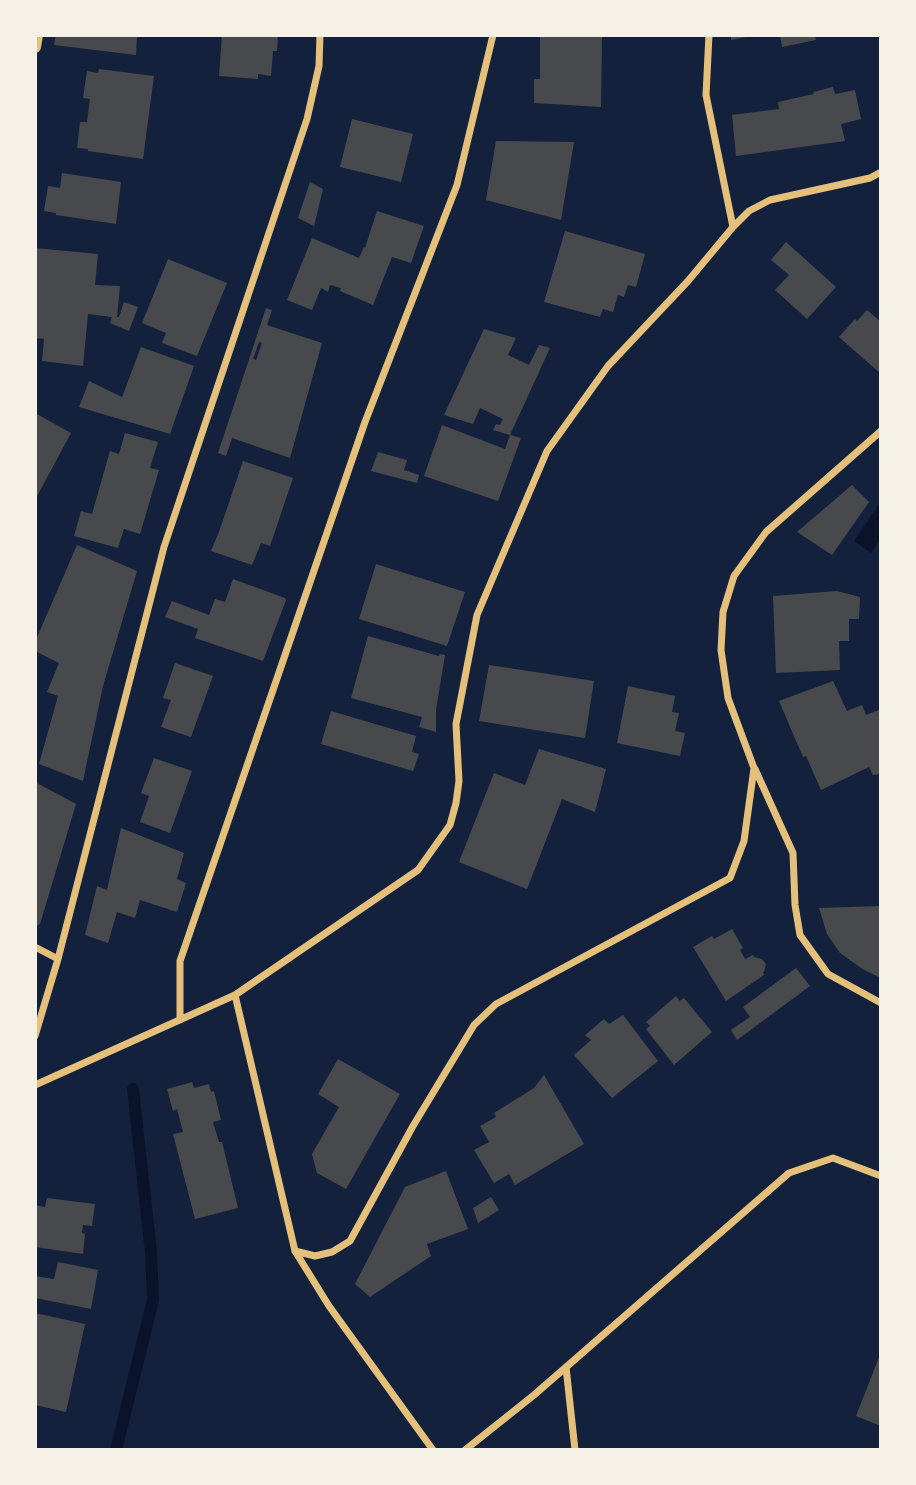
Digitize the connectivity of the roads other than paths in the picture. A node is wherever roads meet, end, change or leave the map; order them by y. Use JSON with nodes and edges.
{"nodes":[{"id":1,"x":37,"y":35,"type":"edge"},
{"id":2,"x":320,"y":35,"type":"edge"},
{"id":3,"x":493,"y":35,"type":"edge"},
{"id":4,"x":709,"y":35,"type":"edge"},
{"id":5,"x":35,"y":47,"type":"edge"},
{"id":6,"x":881,"y":172,"type":"edge"},
{"id":7,"x":733,"y":227,"type":"junction"},
{"id":8,"x":881,"y":431,"type":"edge"},
{"id":9,"x":754,"y":768,"type":"junction"},
{"id":10,"x":35,"y":947,"type":"edge"},
{"id":11,"x":58,"y":958,"type":"junction"},
{"id":12,"x":235,"y":995,"type":"junction"},
{"id":13,"x":881,"y":1003,"type":"edge"},
{"id":14,"x":180,"y":1020,"type":"junction"},
{"id":15,"x":35,"y":1037,"type":"edge"},
{"id":16,"x":35,"y":1084,"type":"edge"},
{"id":17,"x":881,"y":1176,"type":"edge"},
{"id":18,"x":295,"y":1251,"type":"junction"},
{"id":19,"x":566,"y":1367,"type":"junction"},
{"id":20,"x":433,"y":1450,"type":"edge"},
{"id":21,"x":465,"y":1450,"type":"edge"},
{"id":22,"x":575,"y":1450,"type":"edge"}],
"edges":[{"from":1,"to":5,"type":"street"},
{"from":2,"to":11,"type":"street"},
{"from":3,"to":14,"type":"street"},
{"from":4,"to":7,"type":"street"},
{"from":6,"to":7,"type":"street"},
{"from":7,"to":12,"type":"street"},
{"from":8,"to":9,"type":"street"},
{"from":9,"to":13,"type":"street"},
{"from":9,"to":18,"type":"street"},
{"from":10,"to":11,"type":"street"},
{"from":11,"to":15,"type":"street"},
{"from":12,"to":14,"type":"street"},
{"from":12,"to":18,"type":"street"},
{"from":14,"to":16,"type":"street"},
{"from":17,"to":19,"type":"street"},
{"from":18,"to":20,"type":"street"},
{"from":19,"to":21,"type":"street"},
{"from":19,"to":22,"type":"street"}]}
